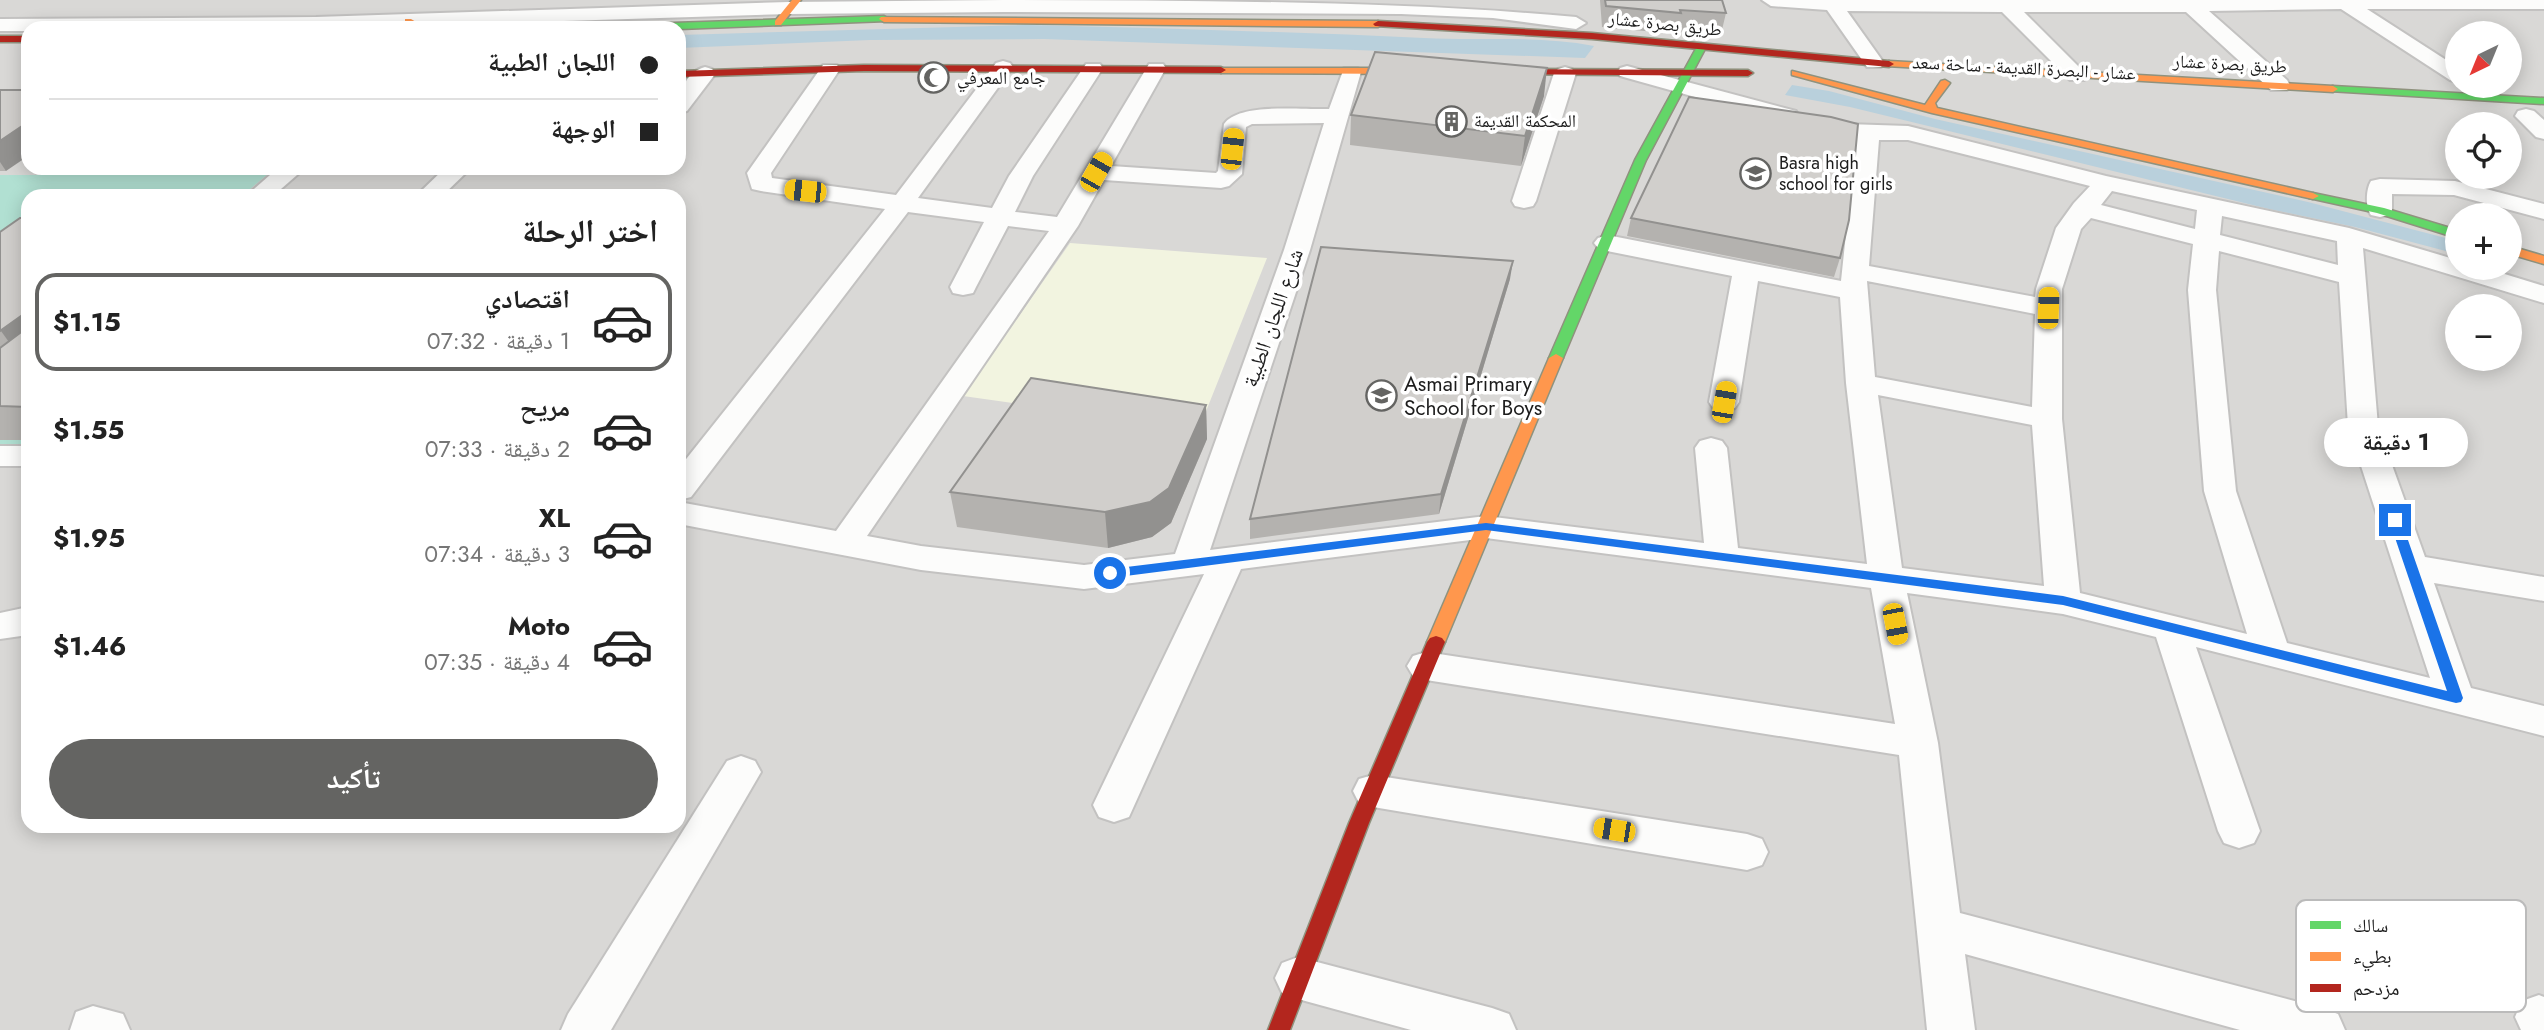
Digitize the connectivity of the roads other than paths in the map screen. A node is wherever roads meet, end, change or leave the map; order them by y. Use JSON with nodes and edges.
{"nodes":[{"id":1,"x":353,"y":0,"type":"edge"},
{"id":2,"x":436,"y":0,"type":"edge"},
{"id":3,"x":581,"y":0,"type":"edge"},
{"id":4,"x":698,"y":0,"type":"edge"},
{"id":5,"x":1564,"y":0,"type":"edge"},
{"id":6,"x":1771,"y":0,"type":"edge"},
{"id":7,"x":2471,"y":0,"type":"edge"},
{"id":8,"x":2343,"y":1,"type":"edge"},
{"id":9,"x":2266,"y":2,"type":"edge"},
{"id":10,"x":1007,"y":3,"type":"edge"},
{"id":11,"x":1174,"y":3,"type":"edge"},
{"id":12,"x":1830,"y":3,"type":"edge"},
{"id":13,"x":2004,"y":3,"type":"edge"},
{"id":14,"x":1404,"y":4,"type":"edge"},
{"id":15,"x":2544,"y":4,"type":"edge"},
{"id":16,"x":79,"y":6,"type":"dead end"},
{"id":17,"x":199,"y":6,"type":"dead end"},
{"id":18,"x":2191,"y":6,"type":"junction"},
{"id":19,"x":788,"y":10,"type":"edge"},
{"id":20,"x":680,"y":12,"type":"junction"},
{"id":21,"x":562,"y":15,"type":"junction"},
{"id":22,"x":52,"y":21,"type":"edge"},
{"id":23,"x":176,"y":21,"type":"edge"},
{"id":24,"x":319,"y":21,"type":"edge"},
{"id":25,"x":418,"y":21,"type":"edge"},
{"id":26,"x":474,"y":21,"type":"edge"},
{"id":27,"x":681,"y":21,"type":"edge"},
{"id":28,"x":2514,"y":21,"type":"dead end"},
{"id":29,"x":1576,"y":23,"type":"junction"},
{"id":30,"x":0,"y":25,"type":"edge"},
{"id":31,"x":21,"y":25,"type":"edge"},
{"id":32,"x":1592,"y":36,"type":"junction"},
{"id":33,"x":0,"y":39,"type":"edge"},
{"id":34,"x":21,"y":39,"type":"edge"},
{"id":35,"x":1701,"y":47,"type":"junction"},
{"id":36,"x":1481,"y":49,"type":"junction"},
{"id":37,"x":1874,"y":64,"type":"junction"},
{"id":38,"x":1003,"y":67,"type":"junction"},
{"id":39,"x":1093,"y":68,"type":"junction"},
{"id":40,"x":1156,"y":68,"type":"junction"},
{"id":41,"x":2445,"y":68,"type":"edge"},
{"id":42,"x":830,"y":69,"type":"junction"},
{"id":43,"x":1431,"y":71,"type":"edge"},
{"id":44,"x":1351,"y":72,"type":"junction"},
{"id":45,"x":1628,"y":72,"type":"joint"},
{"id":46,"x":705,"y":73,"type":"junction"},
{"id":47,"x":1565,"y":73,"type":"junction"},
{"id":48,"x":1782,"y":73,"type":"junction"},
{"id":49,"x":686,"y":74,"type":"edge"},
{"id":50,"x":2077,"y":76,"type":"junction"},
{"id":51,"x":1681,"y":80,"type":"junction"},
{"id":52,"x":1945,"y":83,"type":"junction"},
{"id":53,"x":2280,"y":85,"type":"junction"},
{"id":54,"x":686,"y":97,"type":"edge"},
{"id":55,"x":2491,"y":99,"type":"joint"},
{"id":56,"x":2544,"y":101,"type":"edge"},
{"id":57,"x":1932,"y":110,"type":"junction"},
{"id":58,"x":1338,"y":116,"type":"junction"},
{"id":59,"x":2535,"y":116,"type":"edge"},
{"id":60,"x":1804,"y":120,"type":"edge"},
{"id":61,"x":1830,"y":126,"type":"edge"},
{"id":62,"x":2544,"y":132,"type":"edge"},
{"id":63,"x":1868,"y":136,"type":"junction"},
{"id":64,"x":1096,"y":172,"type":"junction"},
{"id":65,"x":284,"y":175,"type":"edge"},
{"id":66,"x":451,"y":175,"type":"edge"},
{"id":67,"x":2106,"y":183,"type":"junction"},
{"id":68,"x":267,"y":189,"type":"edge"},
{"id":69,"x":436,"y":189,"type":"edge"},
{"id":70,"x":1524,"y":201,"type":"dead end"},
{"id":71,"x":903,"y":202,"type":"junction"},
{"id":72,"x":2210,"y":206,"type":"junction"},
{"id":73,"x":2083,"y":208,"type":"junction"},
{"id":74,"x":2379,"y":210,"type":"junction"},
{"id":75,"x":2544,"y":212,"type":"edge"},
{"id":76,"x":1001,"y":216,"type":"junction"},
{"id":77,"x":1065,"y":226,"type":"junction"},
{"id":78,"x":2445,"y":230,"type":"edge"},
{"id":79,"x":2349,"y":236,"type":"junction"},
{"id":80,"x":2207,"y":241,"type":"junction"},
{"id":81,"x":1607,"y":243,"type":"junction"},
{"id":82,"x":2522,"y":254,"type":"edge"},
{"id":83,"x":2544,"y":260,"type":"edge"},
{"id":84,"x":2445,"y":264,"type":"edge"},
{"id":85,"x":1746,"y":271,"type":"junction"},
{"id":86,"x":2352,"y":277,"type":"junction"},
{"id":87,"x":2496,"y":280,"type":"edge"},
{"id":88,"x":1854,"y":282,"type":"junction"},
{"id":89,"x":963,"y":287,"type":"dead end"},
{"id":90,"x":2544,"y":295,"type":"edge"},
{"id":91,"x":2048,"y":308,"type":"junction"},
{"id":92,"x":1861,"y":383,"type":"junction"},
{"id":93,"x":1724,"y":402,"type":"dead end"},
{"id":94,"x":2047,"y":419,"type":"junction"},
{"id":95,"x":1711,"y":448,"type":"dead end"},
{"id":96,"x":0,"y":456,"type":"edge"},
{"id":97,"x":21,"y":456,"type":"edge"},
{"id":98,"x":686,"y":481,"type":"edge"},
{"id":99,"x":686,"y":514,"type":"edge"},
{"id":100,"x":1486,"y":527,"type":"junction"},
{"id":101,"x":844,"y":544,"type":"junction"},
{"id":102,"x":1722,"y":556,"type":"junction"},
{"id":103,"x":1229,"y":557,"type":"junction"},
{"id":104,"x":1189,"y":562,"type":"junction"},
{"id":105,"x":2411,"y":567,"type":"junction"},
{"id":106,"x":1886,"y":576,"type":"junction"},
{"id":107,"x":2544,"y":589,"type":"edge"},
{"id":108,"x":2063,"y":601,"type":"junction"},
{"id":109,"x":21,"y":624,"type":"edge"},
{"id":110,"x":0,"y":626,"type":"edge"},
{"id":111,"x":2171,"y":628,"type":"junction"},
{"id":112,"x":2272,"y":653,"type":"junction"},
{"id":113,"x":1426,"y":666,"type":"junction"},
{"id":114,"x":2456,"y":698,"type":"junction"},
{"id":115,"x":2544,"y":721,"type":"edge"},
{"id":116,"x":1918,"y":743,"type":"junction"},
{"id":117,"x":741,"y":772,"type":"dead end"},
{"id":118,"x":1373,"y":791,"type":"junction"},
{"id":119,"x":1114,"y":805,"type":"dead end"},
{"id":120,"x":2239,"y":831,"type":"dead end"},
{"id":121,"x":1747,"y":852,"type":"dead end"},
{"id":122,"x":1939,"y":927,"type":"junction"},
{"id":123,"x":1298,"y":978,"type":"junction"},
{"id":124,"x":586,"y":1030,"type":"edge"},
{"id":125,"x":1279,"y":1030,"type":"edge"},
{"id":126,"x":1492,"y":1030,"type":"edge"},
{"id":127,"x":1951,"y":1030,"type":"edge"},
{"id":128,"x":2321,"y":1030,"type":"edge"}],
"edges":[{"from":1,"to":24,"type":"street"},
{"from":2,"to":25,"type":"street"},
{"from":3,"to":21,"type":"street"},
{"from":4,"to":20,"type":"street"},
{"from":5,"to":29,"type":"street"},
{"from":6,"to":12,"type":"street"},
{"from":7,"to":8,"type":"street"},
{"from":7,"to":15,"type":"street"},
{"from":7,"to":28,"type":"street"},
{"from":8,"to":9,"type":"street"},
{"from":8,"to":41,"type":"street"},
{"from":9,"to":18,"type":"street"},
{"from":10,"to":11,"type":"street"},
{"from":10,"to":19,"type":"street"},
{"from":11,"to":14,"type":"street"},
{"from":12,"to":13,"type":"street"},
{"from":12,"to":37,"type":"street"},
{"from":13,"to":18,"type":"street"},
{"from":13,"to":50,"type":"street"},
{"from":14,"to":29,"type":"street"},
{"from":16,"to":22,"type":"street"},
{"from":17,"to":23,"type":"street"},
{"from":18,"to":53,"type":"street"},
{"from":19,"to":20,"type":"street"},
{"from":19,"to":27,"type":"main road","name":"طريق بصرة عشار"},
{"from":19,"to":36,"type":"main road","name":"طريق بصرة عشار"},
{"from":20,"to":21,"type":"street"},
{"from":21,"to":26,"type":"street"},
{"from":29,"to":32,"type":"street"},
{"from":30,"to":31,"type":"street"},
{"from":32,"to":35,"type":"main road","name":"طريق بصرة عشار"},
{"from":32,"to":36,"type":"main road","name":"طريق بصرة عشار"},
{"from":33,"to":34,"type":"main road"},
{"from":35,"to":37,"type":"main road","name":"طريق بصرة عشار"},
{"from":35,"to":51,"type":"main road"},
{"from":36,"to":47,"type":"main road"},
{"from":37,"to":50,"type":"main road","name":"طريق بصرة عشار"},
{"from":38,"to":39,"type":"main road"},
{"from":38,"to":42,"type":"main road"},
{"from":38,"to":71,"type":"street"},
{"from":39,"to":40,"type":"main road"},
{"from":39,"to":76,"type":"street"},
{"from":40,"to":44,"type":"main road"},
{"from":40,"to":64,"type":"street"},
{"from":42,"to":46,"type":"main road"},
{"from":42,"to":71,"type":"street"},
{"from":43,"to":44,"type":"main road"},
{"from":44,"to":58,"type":"street","name":"شارع اللجان الطبية"},
{"from":45,"to":47,"type":"main road"},
{"from":45,"to":51,"type":"street"},
{"from":46,"to":49,"type":"main road"},
{"from":46,"to":54,"type":"street"},
{"from":47,"to":70,"type":"street"},
{"from":48,"to":51,"type":"main road"},
{"from":48,"to":52,"type":"main road","name":"عشار - البصرة القديمة - ساحة سعد"},
{"from":48,"to":57,"type":"main road"},
{"from":50,"to":53,"type":"main road","name":"طريق بصرة عشار"},
{"from":51,"to":60,"type":"street"},
{"from":51,"to":81,"type":"main road"},
{"from":52,"to":57,"type":"main road"},
{"from":52,"to":59,"type":"main road","name":"عشار - البصرة القديمة - ساحة سعد"},
{"from":53,"to":55,"type":"main road","name":"طريق بصرة عشار"},
{"from":55,"to":56,"type":"main road","name":"طريق بصرة عشار"},
{"from":57,"to":74,"type":"main road"},
{"from":58,"to":64,"type":"street"},
{"from":58,"to":104,"type":"street","name":"شارع اللجان الطبية"},
{"from":59,"to":62,"type":"street"},
{"from":61,"to":63,"type":"street"},
{"from":63,"to":67,"type":"street"},
{"from":63,"to":88,"type":"street"},
{"from":64,"to":77,"type":"street"},
{"from":65,"to":68,"type":"street"},
{"from":66,"to":69,"type":"street"},
{"from":67,"to":72,"type":"street"},
{"from":67,"to":73,"type":"street"},
{"from":71,"to":76,"type":"street"},
{"from":71,"to":98,"type":"street"},
{"from":72,"to":79,"type":"street"},
{"from":72,"to":80,"type":"street"},
{"from":73,"to":80,"type":"street"},
{"from":73,"to":91,"type":"street"},
{"from":74,"to":75,"type":"street"},
{"from":74,"to":78,"type":"main road"},
{"from":76,"to":77,"type":"street"},
{"from":76,"to":89,"type":"street"},
{"from":77,"to":101,"type":"street"},
{"from":79,"to":84,"type":"street"},
{"from":79,"to":86,"type":"street"},
{"from":80,"to":86,"type":"street"},
{"from":80,"to":112,"type":"street"},
{"from":81,"to":85,"type":"street"},
{"from":81,"to":100,"type":"main road"},
{"from":82,"to":83,"type":"main road"},
{"from":85,"to":88,"type":"street"},
{"from":85,"to":93,"type":"street"},
{"from":86,"to":105,"type":"street"},
{"from":87,"to":90,"type":"street"},
{"from":88,"to":91,"type":"street"},
{"from":88,"to":92,"type":"street"},
{"from":91,"to":94,"type":"street"},
{"from":92,"to":94,"type":"street"},
{"from":92,"to":106,"type":"street"},
{"from":94,"to":108,"type":"street"},
{"from":95,"to":102,"type":"street"},
{"from":96,"to":97,"type":"street"},
{"from":99,"to":101,"type":"street"},
{"from":100,"to":102,"type":"street"},
{"from":100,"to":103,"type":"street"},
{"from":100,"to":113,"type":"main road"},
{"from":101,"to":104,"type":"street"},
{"from":102,"to":106,"type":"street"},
{"from":103,"to":104,"type":"street"},
{"from":103,"to":119,"type":"street"},
{"from":105,"to":107,"type":"street"},
{"from":105,"to":114,"type":"street"},
{"from":106,"to":108,"type":"street"},
{"from":106,"to":116,"type":"street"},
{"from":108,"to":111,"type":"street"},
{"from":109,"to":110,"type":"street"},
{"from":111,"to":112,"type":"street"},
{"from":111,"to":120,"type":"street"},
{"from":112,"to":114,"type":"street"},
{"from":113,"to":116,"type":"street"},
{"from":113,"to":118,"type":"main road"},
{"from":114,"to":115,"type":"street"},
{"from":116,"to":122,"type":"street"},
{"from":117,"to":124,"type":"street"},
{"from":118,"to":121,"type":"street"},
{"from":118,"to":123,"type":"main road"},
{"from":122,"to":127,"type":"street"},
{"from":122,"to":128,"type":"street"},
{"from":123,"to":125,"type":"main road"},
{"from":123,"to":126,"type":"street"}]}
